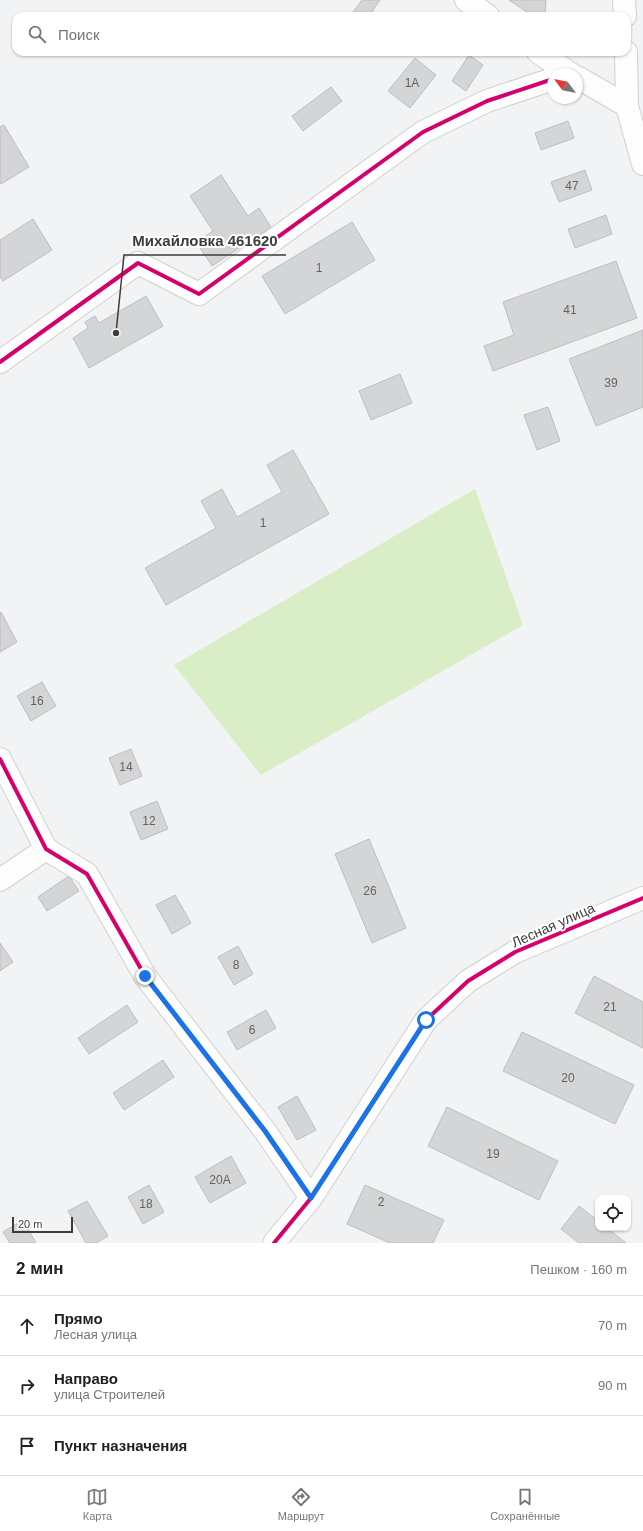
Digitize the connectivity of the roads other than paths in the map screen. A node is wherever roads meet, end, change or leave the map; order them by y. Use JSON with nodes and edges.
{"nodes":[{"id":1,"x":466,"y":0,"type":"edge"},
{"id":2,"x":624,"y":0,"type":"edge"},
{"id":3,"x":482,"y":12,"type":"edge"},
{"id":4,"x":624,"y":12,"type":"edge"},
{"id":5,"x":544,"y":56,"type":"edge"},
{"id":6,"x":626,"y":56,"type":"edge"},
{"id":7,"x":561,"y":68,"type":"edge"},
{"id":8,"x":583,"y":80,"type":"edge"},
{"id":9,"x":547,"y":81,"type":"edge"},
{"id":10,"x":627,"y":106,"type":"junction"},
{"id":11,"x":643,"y":164,"type":"edge"},
{"id":12,"x":0,"y":362,"type":"edge"},
{"id":13,"x":0,"y":759,"type":"edge"},
{"id":14,"x":46,"y":849,"type":"junction"},
{"id":15,"x":0,"y":880,"type":"edge"},
{"id":16,"x":643,"y":898,"type":"edge"},
{"id":17,"x":311,"y":1198,"type":"junction"},
{"id":18,"x":274,"y":1243,"type":"edge"}],
"edges":[{"from":1,"to":3,"type":"street"},
{"from":2,"to":4,"type":"street"},
{"from":5,"to":7,"type":"street"},
{"from":6,"to":10,"type":"street"},
{"from":8,"to":10,"type":"street"},
{"from":9,"to":12,"type":"street"},
{"from":10,"to":11,"type":"street"},
{"from":13,"to":14,"type":"street"},
{"from":14,"to":15,"type":"street"},
{"from":14,"to":17,"type":"street"},
{"from":16,"to":17,"type":"street","name":"Лесная улица"},
{"from":17,"to":18,"type":"street","name":"Лесная улица"}]}
